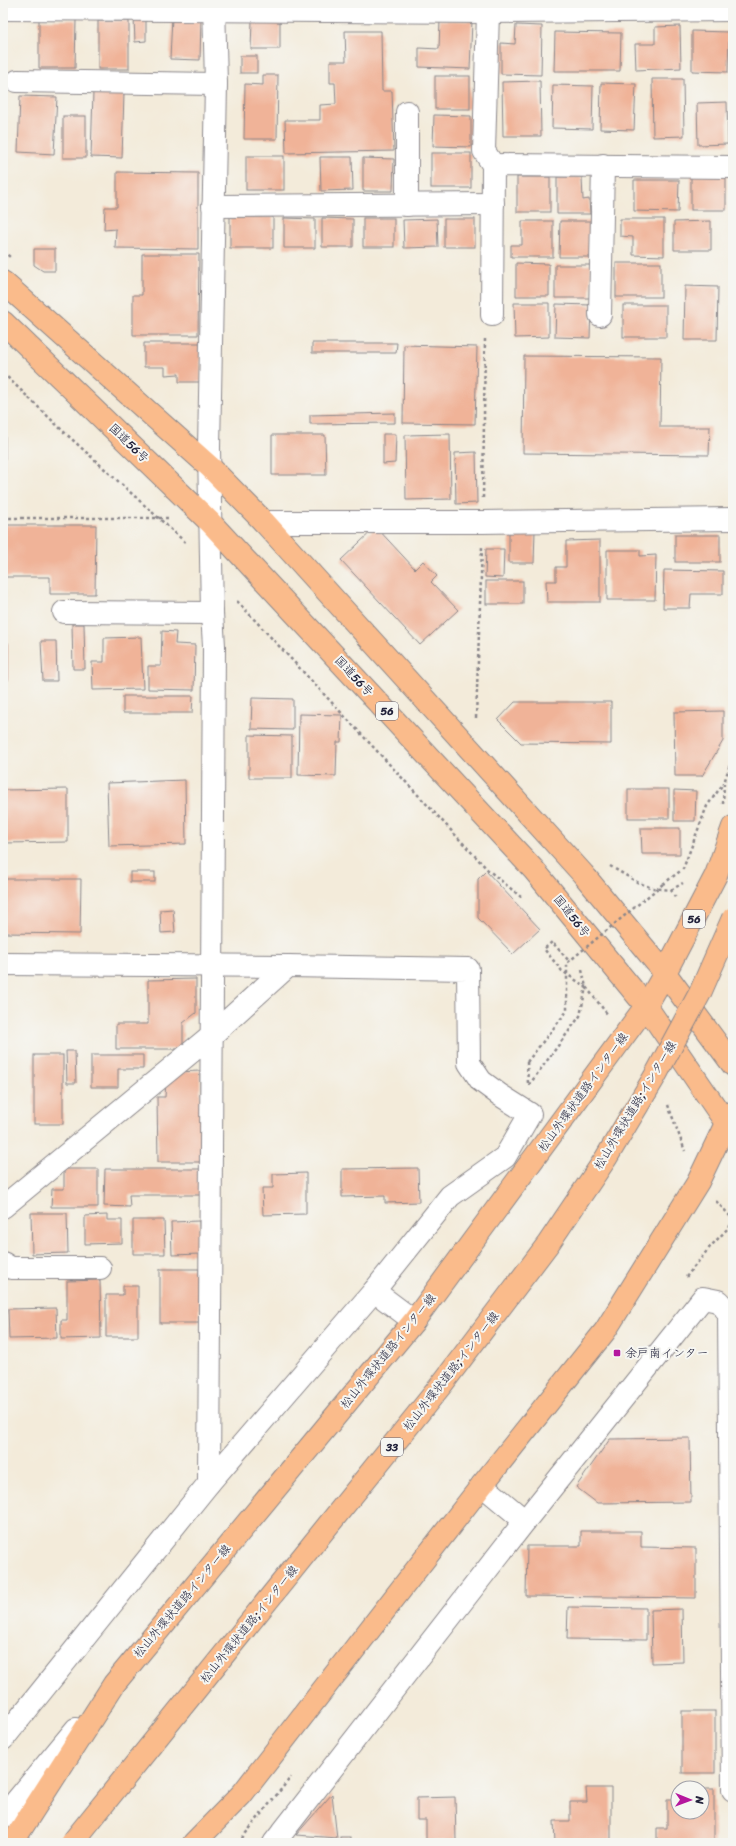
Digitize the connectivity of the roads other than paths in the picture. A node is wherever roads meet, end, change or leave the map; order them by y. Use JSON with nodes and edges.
{"nodes":[{"id":1,"x":214,"y":6,"type":"edge"},
{"id":2,"x":5,"y":7,"type":"edge"},
{"id":3,"x":497,"y":9,"type":"edge"},
{"id":4,"x":733,"y":10,"type":"edge"},
{"id":5,"x":17,"y":81,"type":"dead end"},
{"id":6,"x":216,"y":84,"type":"junction"},
{"id":7,"x":407,"y":112,"type":"dead end"},
{"id":8,"x":493,"y":165,"type":"junction"},
{"id":9,"x":603,"y":165,"type":"junction"},
{"id":10,"x":733,"y":167,"type":"edge"},
{"id":11,"x":493,"y":204,"type":"junction"},
{"id":12,"x":407,"y":205,"type":"junction"},
{"id":13,"x":213,"y":206,"type":"junction"},
{"id":14,"x":3,"y":282,"type":"edge"},
{"id":15,"x":492,"y":315,"type":"dead end"},
{"id":16,"x":600,"y":315,"type":"dead end"},
{"id":17,"x":3,"y":322,"type":"edge"},
{"id":18,"x":210,"y":467,"type":"junction"},
{"id":19,"x":733,"y":519,"type":"edge"},
{"id":20,"x":210,"y":522,"type":"junction"},
{"id":21,"x":264,"y":522,"type":"junction"},
{"id":22,"x":64,"y":612,"type":"dead end"},
{"id":23,"x":212,"y":613,"type":"junction"},
{"id":24,"x":733,"y":828,"type":"edge"},
{"id":25,"x":733,"y":918,"type":"edge"},
{"id":26,"x":3,"y":964,"type":"edge"},
{"id":27,"x":213,"y":965,"type":"junction"},
{"id":28,"x":288,"y":966,"type":"junction"},
{"id":29,"x":666,"y":973,"type":"junction"},
{"id":30,"x":646,"y":1006,"type":"junction"},
{"id":31,"x":213,"y":1034,"type":"junction"},
{"id":32,"x":733,"y":1065,"type":"edge"},
{"id":33,"x":731,"y":1122,"type":"edge"},
{"id":34,"x":3,"y":1207,"type":"edge"},
{"id":35,"x":3,"y":1264,"type":"edge"},
{"id":36,"x":100,"y":1268,"type":"dead end"},
{"id":37,"x":374,"y":1291,"type":"junction"},
{"id":38,"x":414,"y":1321,"type":"junction"},
{"id":39,"x":209,"y":1483,"type":"junction"},
{"id":40,"x":482,"y":1485,"type":"junction"},
{"id":41,"x":524,"y":1521,"type":"junction"},
{"id":42,"x":114,"y":1684,"type":"junction"},
{"id":43,"x":3,"y":1739,"type":"edge"},
{"id":44,"x":733,"y":1790,"type":"edge"},
{"id":45,"x":242,"y":1794,"type":"junction"},
{"id":46,"x":3,"y":1817,"type":"edge"},
{"id":47,"x":12,"y":1843,"type":"edge"},
{"id":48,"x":72,"y":1843,"type":"edge"},
{"id":49,"x":194,"y":1843,"type":"edge"},
{"id":50,"x":202,"y":1843,"type":"edge"},
{"id":51,"x":274,"y":1843,"type":"edge"}],
"edges":[{"from":1,"to":2,"type":"street"},
{"from":1,"to":3,"type":"street"},
{"from":1,"to":6,"type":"street"},
{"from":3,"to":4,"type":"street"},
{"from":3,"to":8,"type":"street"},
{"from":5,"to":6,"type":"street"},
{"from":6,"to":13,"type":"street"},
{"from":7,"to":12,"type":"street"},
{"from":8,"to":9,"type":"street"},
{"from":8,"to":11,"type":"street"},
{"from":9,"to":10,"type":"street"},
{"from":9,"to":16,"type":"street"},
{"from":11,"to":12,"type":"street"},
{"from":11,"to":15,"type":"street"},
{"from":12,"to":13,"type":"street"},
{"from":13,"to":18,"type":"street"},
{"from":14,"to":18,"type":"highway"},
{"from":17,"to":20,"type":"highway","name":"国道56号","number":"56"},
{"from":18,"to":20,"type":"street"},
{"from":18,"to":21,"type":"highway"},
{"from":19,"to":21,"type":"street"},
{"from":20,"to":23,"type":"street"},
{"from":20,"to":30,"type":"highway","name":"国道56号","number":"56"},
{"from":21,"to":29,"type":"highway"},
{"from":22,"to":23,"type":"street"},
{"from":23,"to":27,"type":"street"},
{"from":24,"to":29,"type":"highway","number":"56"},
{"from":25,"to":48,"type":"highway","name":"松山外環状道路;インター線","number":"33","bridge":true},
{"from":26,"to":27,"type":"street"},
{"from":27,"to":28,"type":"street"},
{"from":27,"to":31,"type":"street"},
{"from":28,"to":31,"type":"street"},
{"from":28,"to":37,"type":"street"},
{"from":29,"to":30,"type":"highway","number":"56"},
{"from":29,"to":32,"type":"highway"},
{"from":30,"to":33,"type":"highway","name":"国道56号","number":"56"},
{"from":30,"to":38,"type":"highway","name":"松山外環状道路インター線"},
{"from":31,"to":34,"type":"street"},
{"from":31,"to":39,"type":"street"},
{"from":33,"to":40,"type":"highway"},
{"from":35,"to":36,"type":"street"},
{"from":37,"to":38,"type":"street"},
{"from":37,"to":39,"type":"street"},
{"from":38,"to":42,"type":"highway","name":"松山外環状道路インター線"},
{"from":39,"to":43,"type":"street"},
{"from":40,"to":41,"type":"street"},
{"from":40,"to":45,"type":"highway"},
{"from":41,"to":44,"type":"street"},
{"from":41,"to":51,"type":"street"},
{"from":42,"to":46,"type":"street"},
{"from":42,"to":47,"type":"highway","name":"松山外環状道路インター線"},
{"from":45,"to":49,"type":"highway"},
{"from":45,"to":50,"type":"street"}]}
